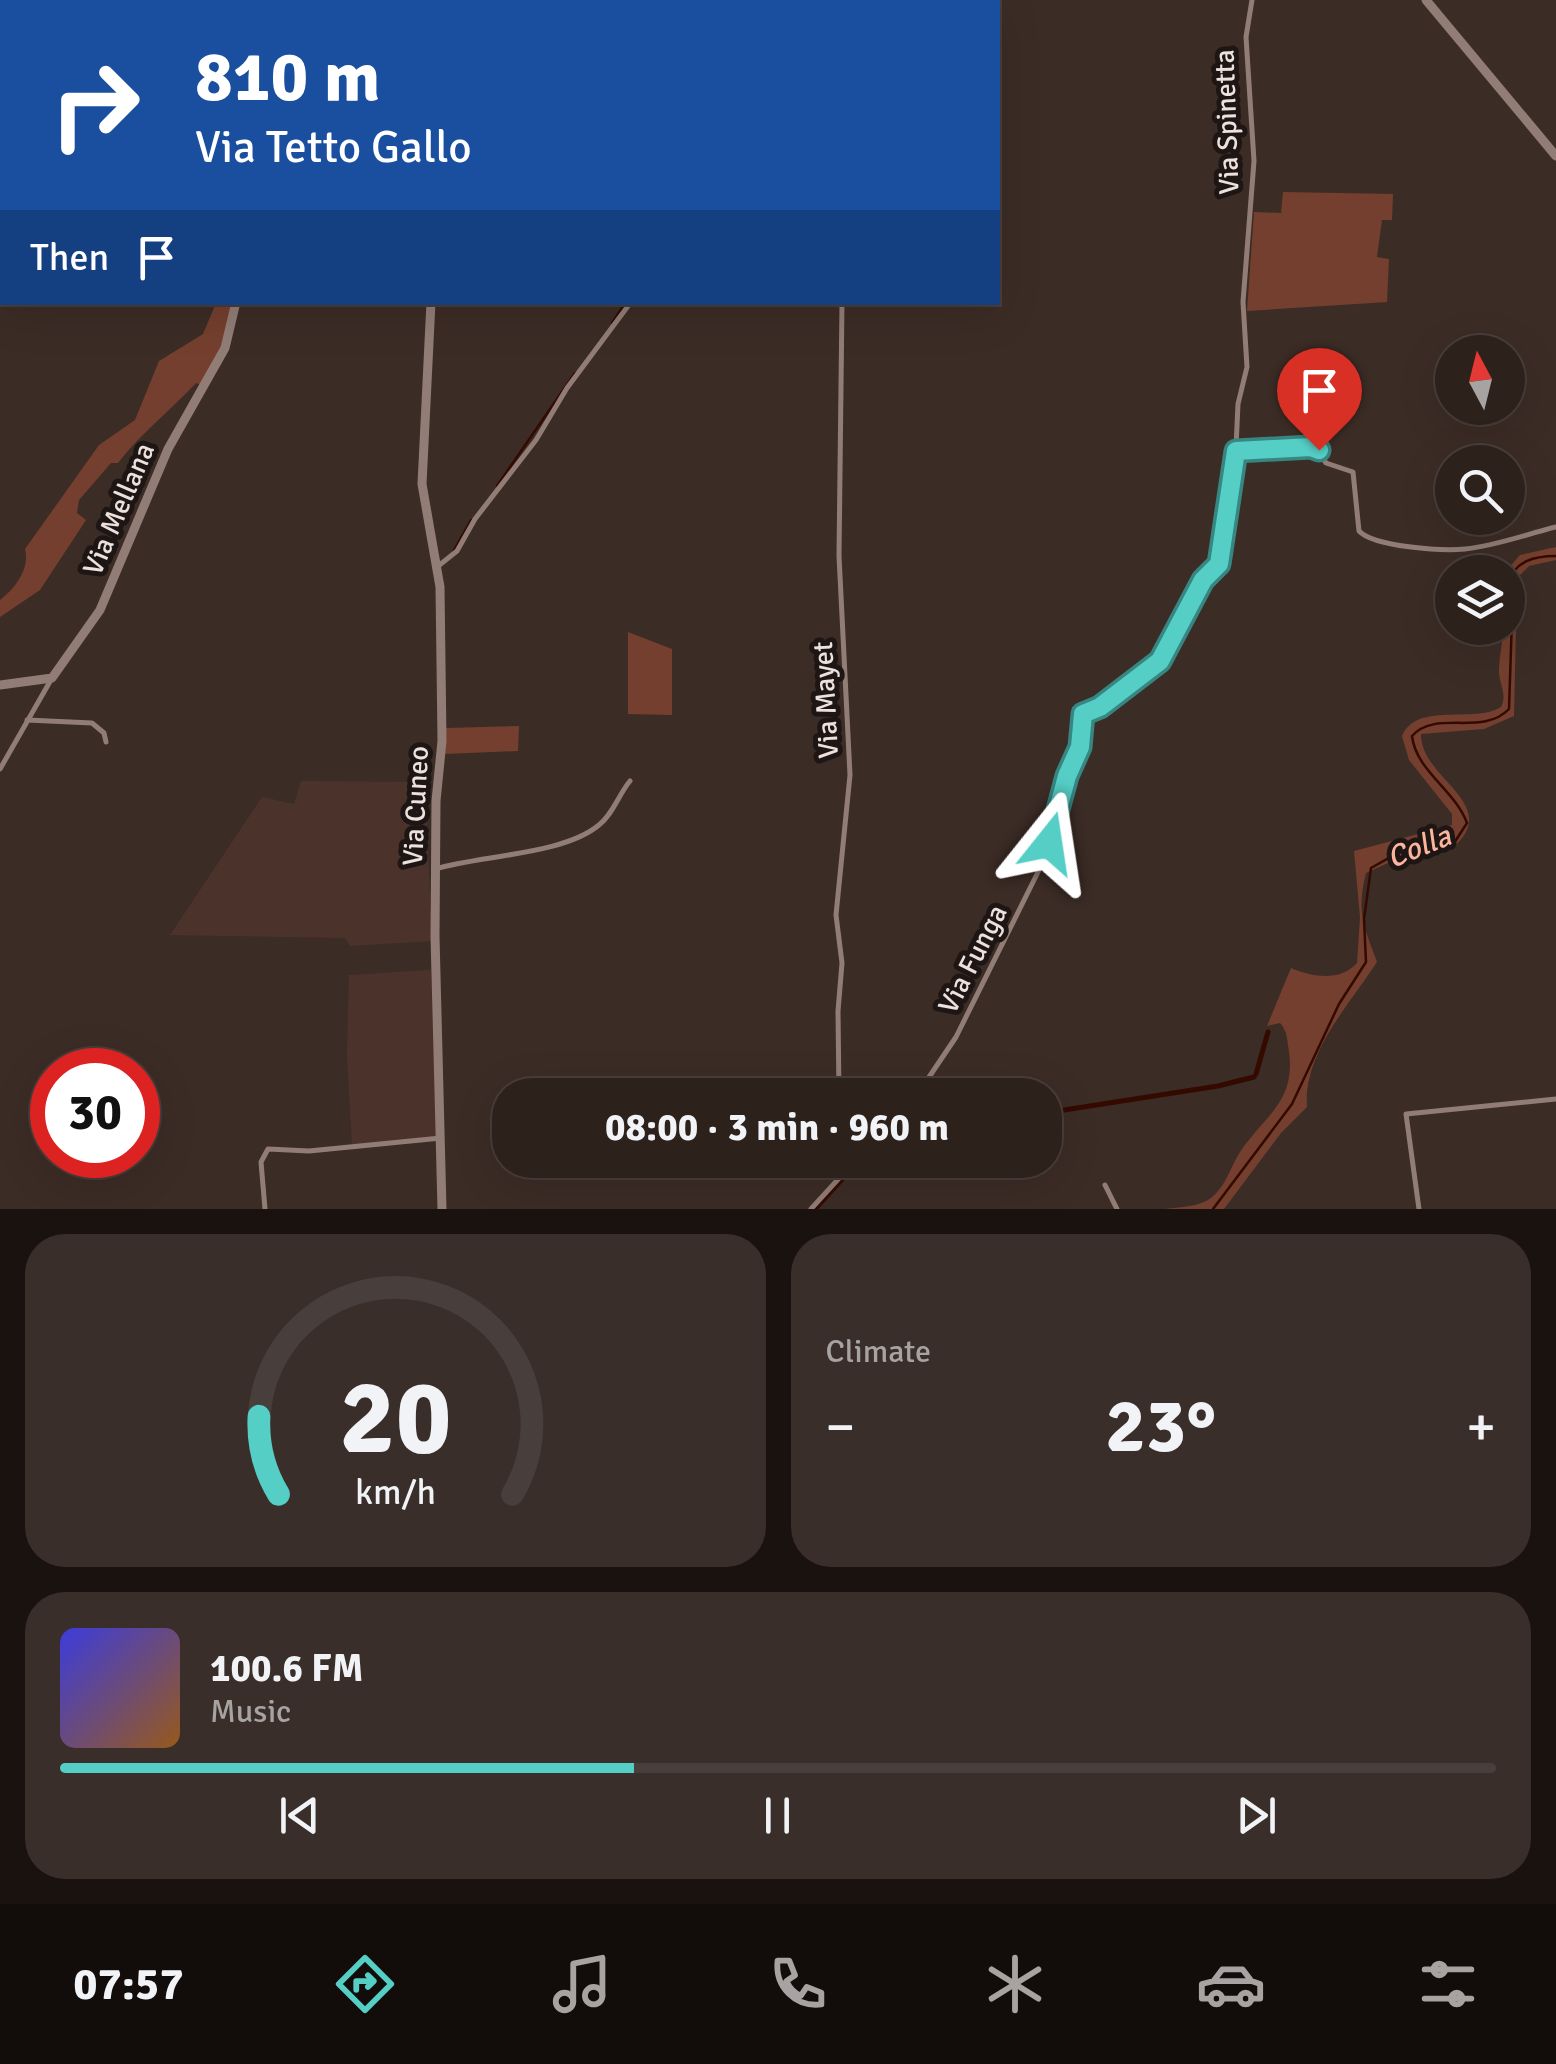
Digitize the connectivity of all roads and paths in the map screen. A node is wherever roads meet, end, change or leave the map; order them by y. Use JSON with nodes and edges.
{"nodes":[{"id":1,"x":1252,"y":0,"type":"edge"},
{"id":2,"x":1426,"y":0,"type":"edge"},
{"id":3,"x":1556,"y":156,"type":"edge"},
{"id":4,"x":1250,"y":243,"type":"joint"},
{"id":5,"x":235,"y":305,"type":"edge"},
{"id":6,"x":432,"y":305,"type":"edge"},
{"id":7,"x":629,"y":305,"type":"edge"},
{"id":8,"x":842,"y":305,"type":"edge"},
{"id":9,"x":1236,"y":451,"type":"junction"},
{"id":10,"x":1556,"y":526,"type":"edge"},
{"id":11,"x":437,"y":566,"type":"junction"},
{"id":12,"x":52,"y":678,"type":"junction"},
{"id":13,"x":0,"y":686,"type":"edge"},
{"id":14,"x":27,"y":720,"type":"junction"},
{"id":15,"x":106,"y":742,"type":"dead end"},
{"id":16,"x":0,"y":769,"type":"edge"},
{"id":17,"x":630,"y":780,"type":"dead end"},
{"id":18,"x":436,"y":869,"type":"junction"},
{"id":19,"x":839,"y":1078,"type":"edge"},
{"id":20,"x":928,"y":1078,"type":"edge"},
{"id":21,"x":1556,"y":1099,"type":"edge"},
{"id":22,"x":441,"y":1138,"type":"junction"},
{"id":23,"x":839,"y":1178,"type":"edge"},
{"id":24,"x":1106,"y":1185,"type":"dead end"},
{"id":25,"x":265,"y":1209,"type":"edge"},
{"id":26,"x":442,"y":1209,"type":"edge"},
{"id":27,"x":811,"y":1209,"type":"edge"},
{"id":28,"x":1117,"y":1209,"type":"edge"},
{"id":29,"x":1418,"y":1209,"type":"edge"}],
"edges":[{"from":1,"to":4,"type":"street","name":"Via Spinetta"},
{"from":2,"to":3,"type":"street"},
{"from":4,"to":9,"type":"street","name":"Via Funga"},
{"from":5,"to":12,"type":"street","name":"Via Mellana"},
{"from":6,"to":11,"type":"street","name":"Via Cuneo"},
{"from":7,"to":11,"type":"street"},
{"from":8,"to":19,"type":"street","name":"Via Mayet"},
{"from":9,"to":10,"type":"street"},
{"from":9,"to":20,"type":"street","name":"Via Funga"},
{"from":11,"to":18,"type":"street","name":"Via Cuneo"},
{"from":12,"to":13,"type":"street"},
{"from":12,"to":14,"type":"street"},
{"from":14,"to":15,"type":"street"},
{"from":14,"to":16,"type":"street"},
{"from":17,"to":18,"type":"street"},
{"from":18,"to":22,"type":"street","name":"Via Cuneo"},
{"from":21,"to":29,"type":"street"},
{"from":22,"to":25,"type":"street"},
{"from":22,"to":26,"type":"street","name":"Via Cuneo"},
{"from":23,"to":27,"type":"street"},
{"from":24,"to":28,"type":"street"}]}
